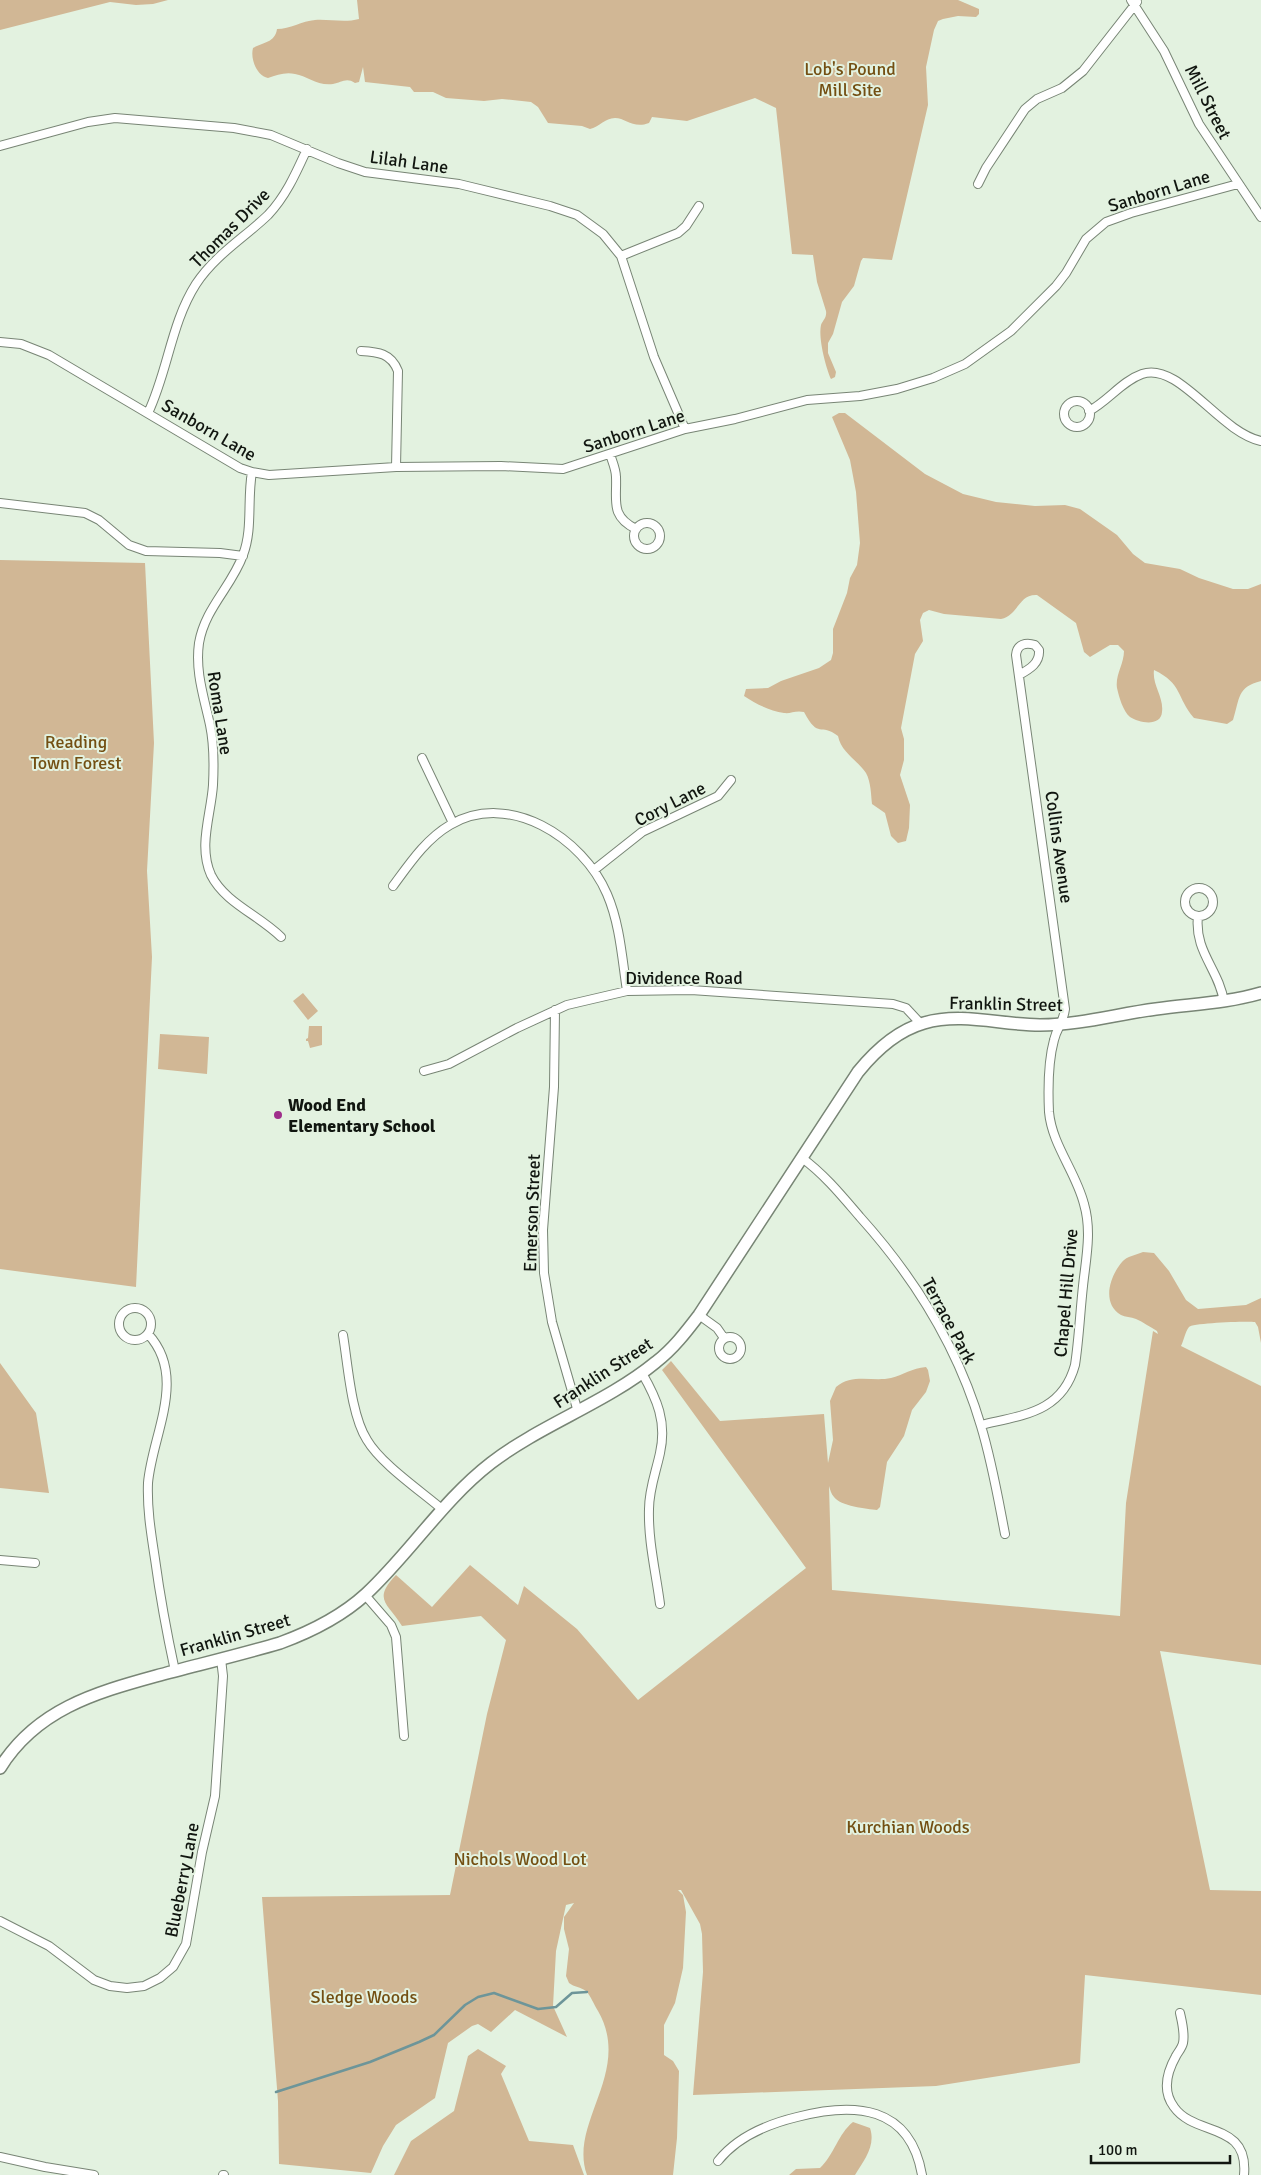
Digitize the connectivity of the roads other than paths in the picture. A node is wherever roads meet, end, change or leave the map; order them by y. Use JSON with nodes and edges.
{"nodes":[{"id":1,"x":1135,"y":2,"type":"edge"},
{"id":2,"x":0,"y":146,"type":"edge"},
{"id":3,"x":307,"y":149,"type":"junction"},
{"id":4,"x":978,"y":184,"type":"dead end"},
{"id":5,"x":1238,"y":184,"type":"junction"},
{"id":6,"x":699,"y":206,"type":"dead end"},
{"id":7,"x":1261,"y":217,"type":"edge"},
{"id":8,"x":621,"y":256,"type":"junction"},
{"id":9,"x":0,"y":342,"type":"edge"},
{"id":10,"x":361,"y":351,"type":"dead end"},
{"id":11,"x":1089,"y":411,"type":"dead end"},
{"id":12,"x":148,"y":413,"type":"junction"},
{"id":13,"x":685,"y":429,"type":"junction"},
{"id":14,"x":1261,"y":440,"type":"edge"},
{"id":15,"x":610,"y":454,"type":"junction"},
{"id":16,"x":396,"y":467,"type":"junction"},
{"id":17,"x":252,"y":472,"type":"junction"},
{"id":18,"x":0,"y":503,"type":"edge"},
{"id":19,"x":636,"y":529,"type":"dead end"},
{"id":20,"x":243,"y":556,"type":"junction"},
{"id":21,"x":1019,"y":675,"type":"dead end"},
{"id":22,"x":422,"y":758,"type":"dead end"},
{"id":23,"x":731,"y":780,"type":"dead end"},
{"id":24,"x":453,"y":823,"type":"junction"},
{"id":25,"x":594,"y":870,"type":"junction"},
{"id":26,"x":393,"y":886,"type":"dead end"},
{"id":27,"x":1198,"y":916,"type":"dead end"},
{"id":28,"x":282,"y":937,"type":"dead end"},
{"id":29,"x":627,"y":991,"type":"junction"},
{"id":30,"x":1261,"y":993,"type":"edge"},
{"id":31,"x":1224,"y":1002,"type":"junction"},
{"id":32,"x":556,"y":1010,"type":"junction"},
{"id":33,"x":920,"y":1024,"type":"junction"},
{"id":34,"x":1062,"y":1024,"type":"junction"},
{"id":35,"x":424,"y":1071,"type":"dead end"},
{"id":36,"x":802,"y":1158,"type":"junction"},
{"id":37,"x":699,"y":1315,"type":"junction"},
{"id":38,"x":148,"y":1334,"type":"junction"},
{"id":39,"x":343,"y":1335,"type":"dead end"},
{"id":40,"x":724,"y":1338,"type":"dead end"},
{"id":41,"x":642,"y":1373,"type":"junction"},
{"id":42,"x":578,"y":1412,"type":"junction"},
{"id":43,"x":981,"y":1425,"type":"junction"},
{"id":44,"x":443,"y":1510,"type":"junction"},
{"id":45,"x":1006,"y":1534,"type":"dead end"},
{"id":46,"x":0,"y":1560,"type":"edge"},
{"id":47,"x":35,"y":1563,"type":"dead end"},
{"id":48,"x":365,"y":1595,"type":"junction"},
{"id":49,"x":660,"y":1604,"type":"dead end"},
{"id":50,"x":221,"y":1659,"type":"junction"},
{"id":51,"x":175,"y":1671,"type":"junction"},
{"id":52,"x":404,"y":1736,"type":"dead end"},
{"id":53,"x":0,"y":1768,"type":"edge"},
{"id":54,"x":0,"y":1920,"type":"edge"},
{"id":55,"x":1180,"y":2013,"type":"dead end"},
{"id":56,"x":0,"y":2157,"type":"edge"},
{"id":57,"x":718,"y":2161,"type":"dead end"},
{"id":58,"x":94,"y":2175,"type":"edge"},
{"id":59,"x":922,"y":2175,"type":"edge"},
{"id":60,"x":1244,"y":2175,"type":"edge"}],
"edges":[{"from":1,"to":4,"type":"street"},
{"from":1,"to":5,"type":"street","name":"Mill Street"},
{"from":2,"to":3,"type":"street","name":"Lilah Lane"},
{"from":3,"to":8,"type":"street","name":"Lilah Lane"},
{"from":3,"to":12,"type":"street","name":"Thomas Drive"},
{"from":5,"to":7,"type":"street","name":"Mill Street"},
{"from":5,"to":13,"type":"street","name":"Sanborn Lane"},
{"from":6,"to":8,"type":"street"},
{"from":8,"to":13,"type":"street","name":"Lilah Lane"},
{"from":9,"to":12,"type":"street","name":"Sanborn Lane"},
{"from":10,"to":16,"type":"street"},
{"from":11,"to":14,"type":"street"},
{"from":12,"to":17,"type":"street","name":"Sanborn Lane"},
{"from":13,"to":15,"type":"street","name":"Sanborn Lane"},
{"from":15,"to":16,"type":"street","name":"Sanborn Lane"},
{"from":15,"to":19,"type":"street"},
{"from":16,"to":17,"type":"street","name":"Sanborn Lane"},
{"from":17,"to":20,"type":"street","name":"Roma Lane"},
{"from":18,"to":20,"type":"street"},
{"from":20,"to":28,"type":"street","name":"Roma Lane"},
{"from":21,"to":34,"type":"street","name":"Collins Avenue"},
{"from":22,"to":24,"type":"street"},
{"from":23,"to":25,"type":"street","name":"Cory Lane"},
{"from":24,"to":25,"type":"street"},
{"from":24,"to":26,"type":"street"},
{"from":25,"to":29,"type":"street"},
{"from":27,"to":31,"type":"street"},
{"from":29,"to":32,"type":"street","name":"Dividence Road"},
{"from":29,"to":33,"type":"street","name":"Dividence Road"},
{"from":30,"to":31,"type":"main road","name":"Franklin Street"},
{"from":31,"to":34,"type":"main road","name":"Franklin Street"},
{"from":32,"to":35,"type":"street","name":"Dividence Road"},
{"from":32,"to":42,"type":"street","name":"Emerson Street"},
{"from":33,"to":34,"type":"main road","name":"Franklin Street"},
{"from":33,"to":36,"type":"main road","name":"Franklin Street"},
{"from":34,"to":43,"type":"street","name":"Chapel Hill Drive"},
{"from":36,"to":37,"type":"main road","name":"Franklin Street"},
{"from":36,"to":43,"type":"street","name":"Terrace Park"},
{"from":37,"to":40,"type":"street"},
{"from":37,"to":41,"type":"main road","name":"Franklin Street"},
{"from":38,"to":38,"type":"street"},
{"from":38,"to":51,"type":"street"},
{"from":39,"to":44,"type":"street"},
{"from":41,"to":42,"type":"main road","name":"Franklin Street"},
{"from":41,"to":49,"type":"street"},
{"from":42,"to":44,"type":"main road","name":"Franklin Street"},
{"from":43,"to":45,"type":"street","name":"Terrace Park"},
{"from":44,"to":48,"type":"main road","name":"Franklin Street"},
{"from":46,"to":47,"type":"street"},
{"from":48,"to":50,"type":"main road","name":"Franklin Street"},
{"from":48,"to":52,"type":"street"},
{"from":50,"to":51,"type":"main road","name":"Franklin Street"},
{"from":50,"to":54,"type":"street","name":"Blueberry Lane"},
{"from":51,"to":53,"type":"main road","name":"Franklin Street"},
{"from":55,"to":60,"type":"street"},
{"from":56,"to":58,"type":"street"},
{"from":57,"to":59,"type":"street"}]}
